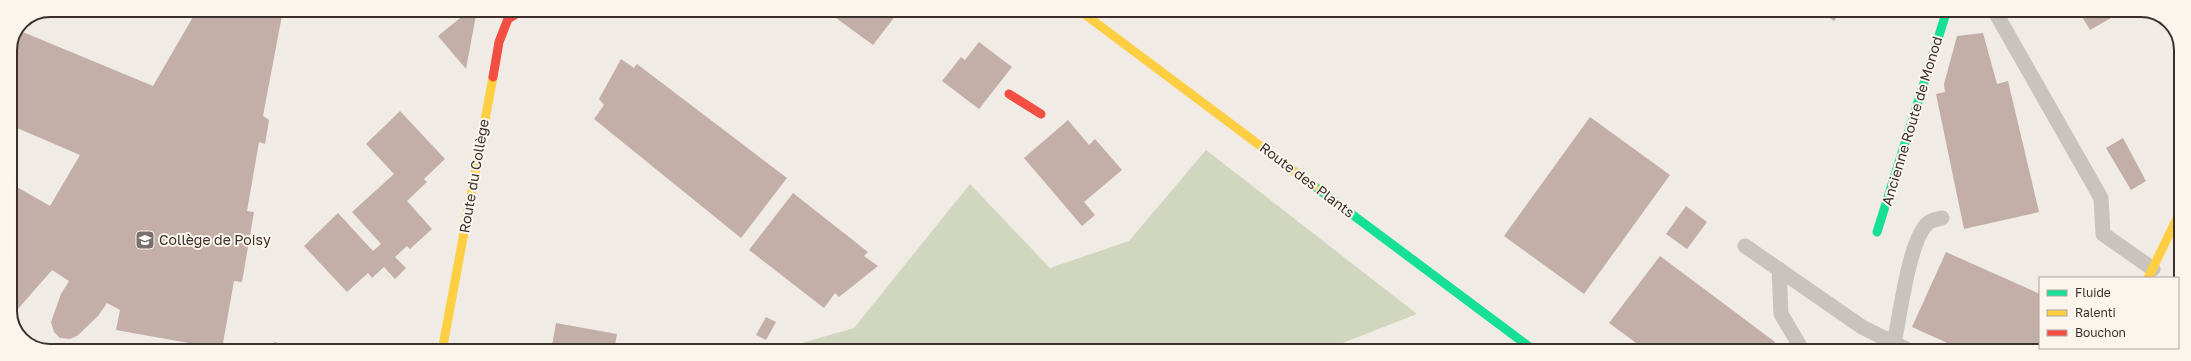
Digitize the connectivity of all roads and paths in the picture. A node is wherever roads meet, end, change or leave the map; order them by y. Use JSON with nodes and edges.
{"nodes":[{"id":1,"x":511,"y":17,"type":"edge"},
{"id":2,"x":1088,"y":17,"type":"edge"},
{"id":3,"x":1945,"y":17,"type":"edge"},
{"id":4,"x":1998,"y":17,"type":"edge"},
{"id":5,"x":1010,"y":94,"type":"dead end"},
{"id":6,"x":1041,"y":114,"type":"dead end"},
{"id":7,"x":1942,"y":218,"type":"dead end"},
{"id":8,"x":2174,"y":224,"type":"edge"},
{"id":9,"x":1877,"y":232,"type":"dead end"},
{"id":10,"x":1745,"y":246,"type":"dead end"},
{"id":11,"x":1779,"y":269,"type":"junction"},
{"id":12,"x":2150,"y":274,"type":"edge"},
{"id":13,"x":1894,"y":343,"type":"joint"},
{"id":14,"x":443,"y":344,"type":"edge"},
{"id":15,"x":1527,"y":344,"type":"edge"},
{"id":16,"x":1800,"y":344,"type":"edge"}],
"edges":[{"from":1,"to":14,"type":"street","name":"Route du Collège"},
{"from":2,"to":15,"type":"street","name":"Route des Plants"},
{"from":3,"to":9,"type":"street","name":"Ancienne Route de Monod"},
{"from":4,"to":12,"type":"lane"},
{"from":5,"to":6,"type":"street"},
{"from":7,"to":13,"type":"lane"},
{"from":8,"to":12,"type":"street"},
{"from":10,"to":11,"type":"lane"},
{"from":11,"to":13,"type":"lane"},
{"from":11,"to":16,"type":"lane"}]}
